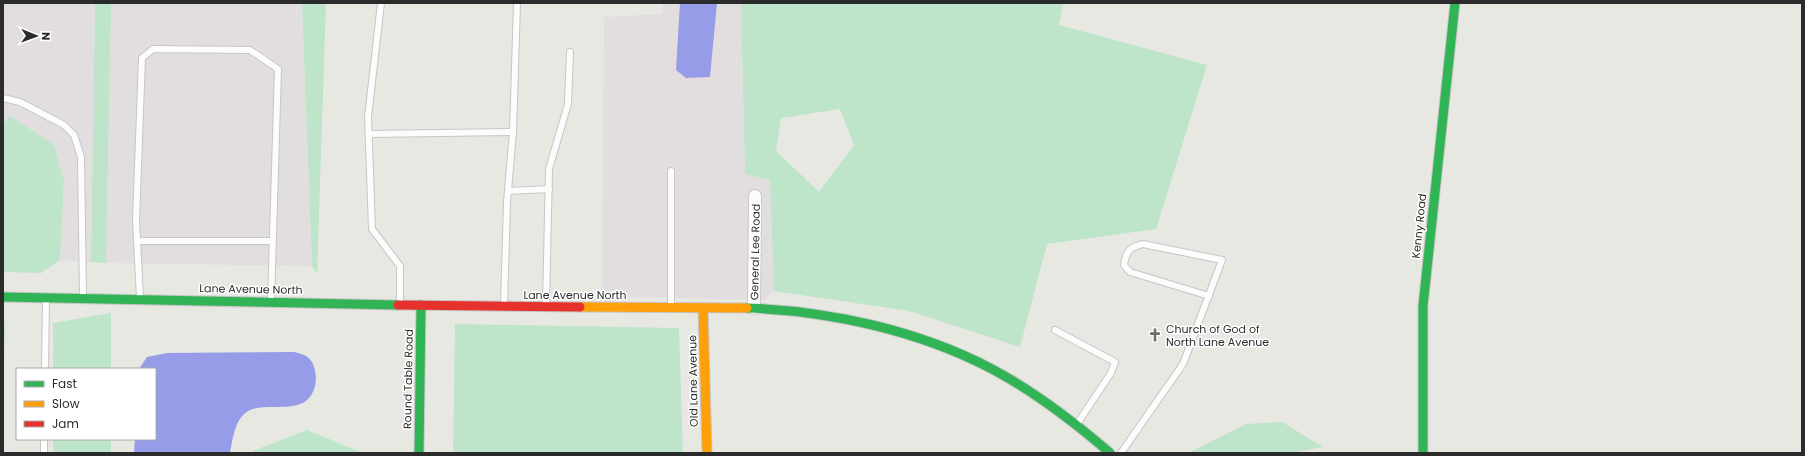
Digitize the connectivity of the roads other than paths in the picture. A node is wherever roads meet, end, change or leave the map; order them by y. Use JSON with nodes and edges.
{"nodes":[{"id":1,"x":381,"y":3,"type":"edge"},
{"id":2,"x":517,"y":3,"type":"edge"},
{"id":3,"x":1455,"y":3,"type":"edge"},
{"id":4,"x":570,"y":52,"type":"dead end"},
{"id":5,"x":3,"y":98,"type":"edge"},
{"id":6,"x":513,"y":132,"type":"junction"},
{"id":7,"x":369,"y":134,"type":"junction"},
{"id":8,"x":672,"y":171,"type":"dead end"},
{"id":9,"x":549,"y":189,"type":"junction"},
{"id":10,"x":508,"y":191,"type":"junction"},
{"id":11,"x":755,"y":196,"type":"dead end"},
{"id":12,"x":138,"y":241,"type":"junction"},
{"id":13,"x":272,"y":241,"type":"junction"},
{"id":14,"x":1209,"y":296,"type":"junction"},
{"id":15,"x":3,"y":297,"type":"edge"},
{"id":16,"x":46,"y":298,"type":"junction"},
{"id":17,"x":84,"y":298,"type":"junction"},
{"id":18,"x":140,"y":299,"type":"junction"},
{"id":19,"x":271,"y":302,"type":"junction"},
{"id":20,"x":400,"y":305,"type":"junction"},
{"id":21,"x":421,"y":305,"type":"junction"},
{"id":22,"x":504,"y":306,"type":"junction"},
{"id":23,"x":546,"y":307,"type":"junction"},
{"id":24,"x":671,"y":308,"type":"junction"},
{"id":25,"x":703,"y":308,"type":"junction"},
{"id":26,"x":754,"y":308,"type":"junction"},
{"id":27,"x":1055,"y":330,"type":"dead end"},
{"id":28,"x":45,"y":368,"type":"edge"},
{"id":29,"x":1077,"y":424,"type":"junction"},
{"id":30,"x":44,"y":440,"type":"edge"},
{"id":31,"x":44,"y":453,"type":"edge"},
{"id":32,"x":420,"y":453,"type":"edge"},
{"id":33,"x":707,"y":453,"type":"edge"},
{"id":34,"x":1110,"y":453,"type":"edge"},
{"id":35,"x":1121,"y":453,"type":"edge"},
{"id":36,"x":1423,"y":453,"type":"edge"}],
"edges":[{"from":1,"to":7,"type":"lane"},
{"from":2,"to":6,"type":"lane"},
{"from":3,"to":36,"type":"main road","name":"Kenny Road"},
{"from":4,"to":9,"type":"lane"},
{"from":5,"to":17,"type":"lane"},
{"from":6,"to":7,"type":"lane"},
{"from":6,"to":10,"type":"lane"},
{"from":7,"to":20,"type":"lane"},
{"from":8,"to":24,"type":"lane"},
{"from":9,"to":10,"type":"lane"},
{"from":9,"to":23,"type":"lane"},
{"from":10,"to":22,"type":"lane"},
{"from":11,"to":26,"type":"street","name":"General Lee Road"},
{"from":12,"to":13,"type":"lane"},
{"from":12,"to":13,"type":"lane"},
{"from":12,"to":18,"type":"lane"},
{"from":13,"to":19,"type":"lane"},
{"from":14,"to":14,"type":"lane"},
{"from":14,"to":35,"type":"lane"},
{"from":15,"to":16,"type":"main road","name":"Lane Avenue North"},
{"from":16,"to":17,"type":"main road","name":"Lane Avenue North"},
{"from":16,"to":28,"type":"lane"},
{"from":17,"to":18,"type":"main road","name":"Lane Avenue North"},
{"from":18,"to":19,"type":"main road","name":"Lane Avenue North"},
{"from":19,"to":20,"type":"main road","name":"Lane Avenue North"},
{"from":20,"to":21,"type":"main road","name":"Lane Avenue North"},
{"from":21,"to":22,"type":"main road","name":"Lane Avenue North"},
{"from":21,"to":32,"type":"main road","name":"Round Table Road"},
{"from":22,"to":23,"type":"main road","name":"Lane Avenue North"},
{"from":23,"to":24,"type":"main road","name":"Lane Avenue North"},
{"from":24,"to":25,"type":"main road","name":"Lane Avenue North"},
{"from":25,"to":26,"type":"main road","name":"Lane Avenue North"},
{"from":25,"to":33,"type":"main road","name":"Old Lane Avenue"},
{"from":26,"to":29,"type":"main road","name":"Lane Avenue North"},
{"from":27,"to":29,"type":"lane"},
{"from":29,"to":34,"type":"main road","name":"Lane Avenue North"},
{"from":30,"to":31,"type":"lane"}]}
